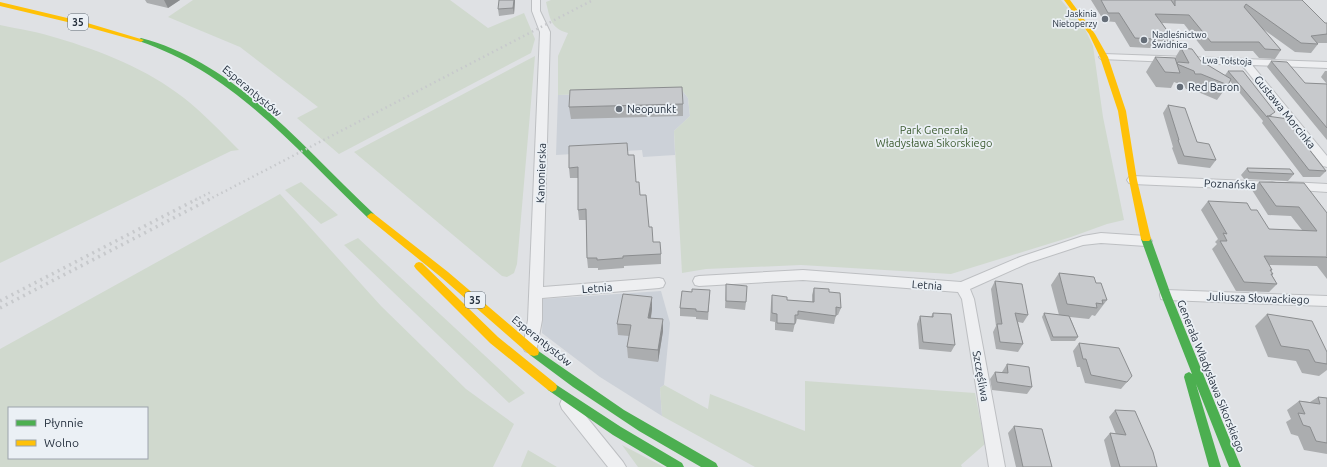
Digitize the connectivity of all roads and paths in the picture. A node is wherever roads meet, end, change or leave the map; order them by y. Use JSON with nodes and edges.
{"nodes":[{"id":1,"x":536,"y":0,"type":"edge"},
{"id":2,"x":1067,"y":0,"type":"edge"},
{"id":3,"x":0,"y":4,"type":"edge"},
{"id":4,"x":1104,"y":57,"type":"junction"},
{"id":5,"x":1244,"y":62,"type":"junction"},
{"id":6,"x":1327,"y":65,"type":"edge"},
{"id":7,"x":1327,"y":163,"type":"edge"},
{"id":8,"x":1133,"y":180,"type":"junction"},
{"id":9,"x":1327,"y":188,"type":"edge"},
{"id":10,"x":370,"y":215,"type":"junction"},
{"id":11,"x":1146,"y":241,"type":"junction"},
{"id":12,"x":699,"y":280,"type":"dead end"},
{"id":13,"x":659,"y":283,"type":"dead end"},
{"id":14,"x":962,"y":286,"type":"junction"},
{"id":15,"x":536,"y":292,"type":"junction"},
{"id":16,"x":1166,"y":295,"type":"junction"},
{"id":17,"x":1327,"y":301,"type":"edge"},
{"id":18,"x":530,"y":347,"type":"junction"},
{"id":19,"x":556,"y":391,"type":"junction"},
{"id":20,"x":710,"y":466,"type":"edge"},
{"id":21,"x":618,"y":467,"type":"edge"},
{"id":22,"x":678,"y":467,"type":"edge"},
{"id":23,"x":997,"y":467,"type":"edge"},
{"id":24,"x":1214,"y":467,"type":"edge"},
{"id":25,"x":1235,"y":467,"type":"edge"}],
"edges":[{"from":1,"to":15,"type":"street","name":"Kanonierska"},
{"from":2,"to":4,"type":"main road","name":"Generała Władysława Sikorskiego"},
{"from":3,"to":10,"type":"main road","name":"Esperantystów","number":"35"},
{"from":4,"to":5,"type":"street","name":"Lwa Tołstoja"},
{"from":4,"to":8,"type":"main road","name":"Generała Władysława Sikorskiego"},
{"from":5,"to":6,"type":"street","name":"Lwa Tołstoja"},
{"from":5,"to":7,"type":"street","name":"Gustawa Morcinka"},
{"from":8,"to":9,"type":"street","name":"Poznańska"},
{"from":8,"to":11,"type":"main road","name":"Generała Władysława Sikorskiego"},
{"from":10,"to":18,"type":"main road","name":"Esperantystów","number":"35"},
{"from":10,"to":19,"type":"main road","name":"Esperantystów","number":"35"},
{"from":11,"to":14,"type":"street","name":"Letnia"},
{"from":11,"to":16,"type":"main road","name":"Generała Władysława Sikorskiego"},
{"from":12,"to":14,"type":"street","name":"Letnia"},
{"from":13,"to":15,"type":"street","name":"Letnia"},
{"from":14,"to":23,"type":"street","name":"Szczęśliwa"},
{"from":15,"to":18,"type":"street","name":"Kanonierska"},
{"from":16,"to":17,"type":"street","name":"Juliusza Słowackiego"},
{"from":16,"to":24,"type":"main road","name":"Generała Władysława Sikorskiego"},
{"from":16,"to":25,"type":"main road","name":"Generała Władysława Sikorskiego"},
{"from":18,"to":20,"type":"main road","name":"Esperantystów","number":"35"},
{"from":19,"to":21,"type":"street"},
{"from":19,"to":22,"type":"main road","name":"Esperantystów","number":"35"}]}
